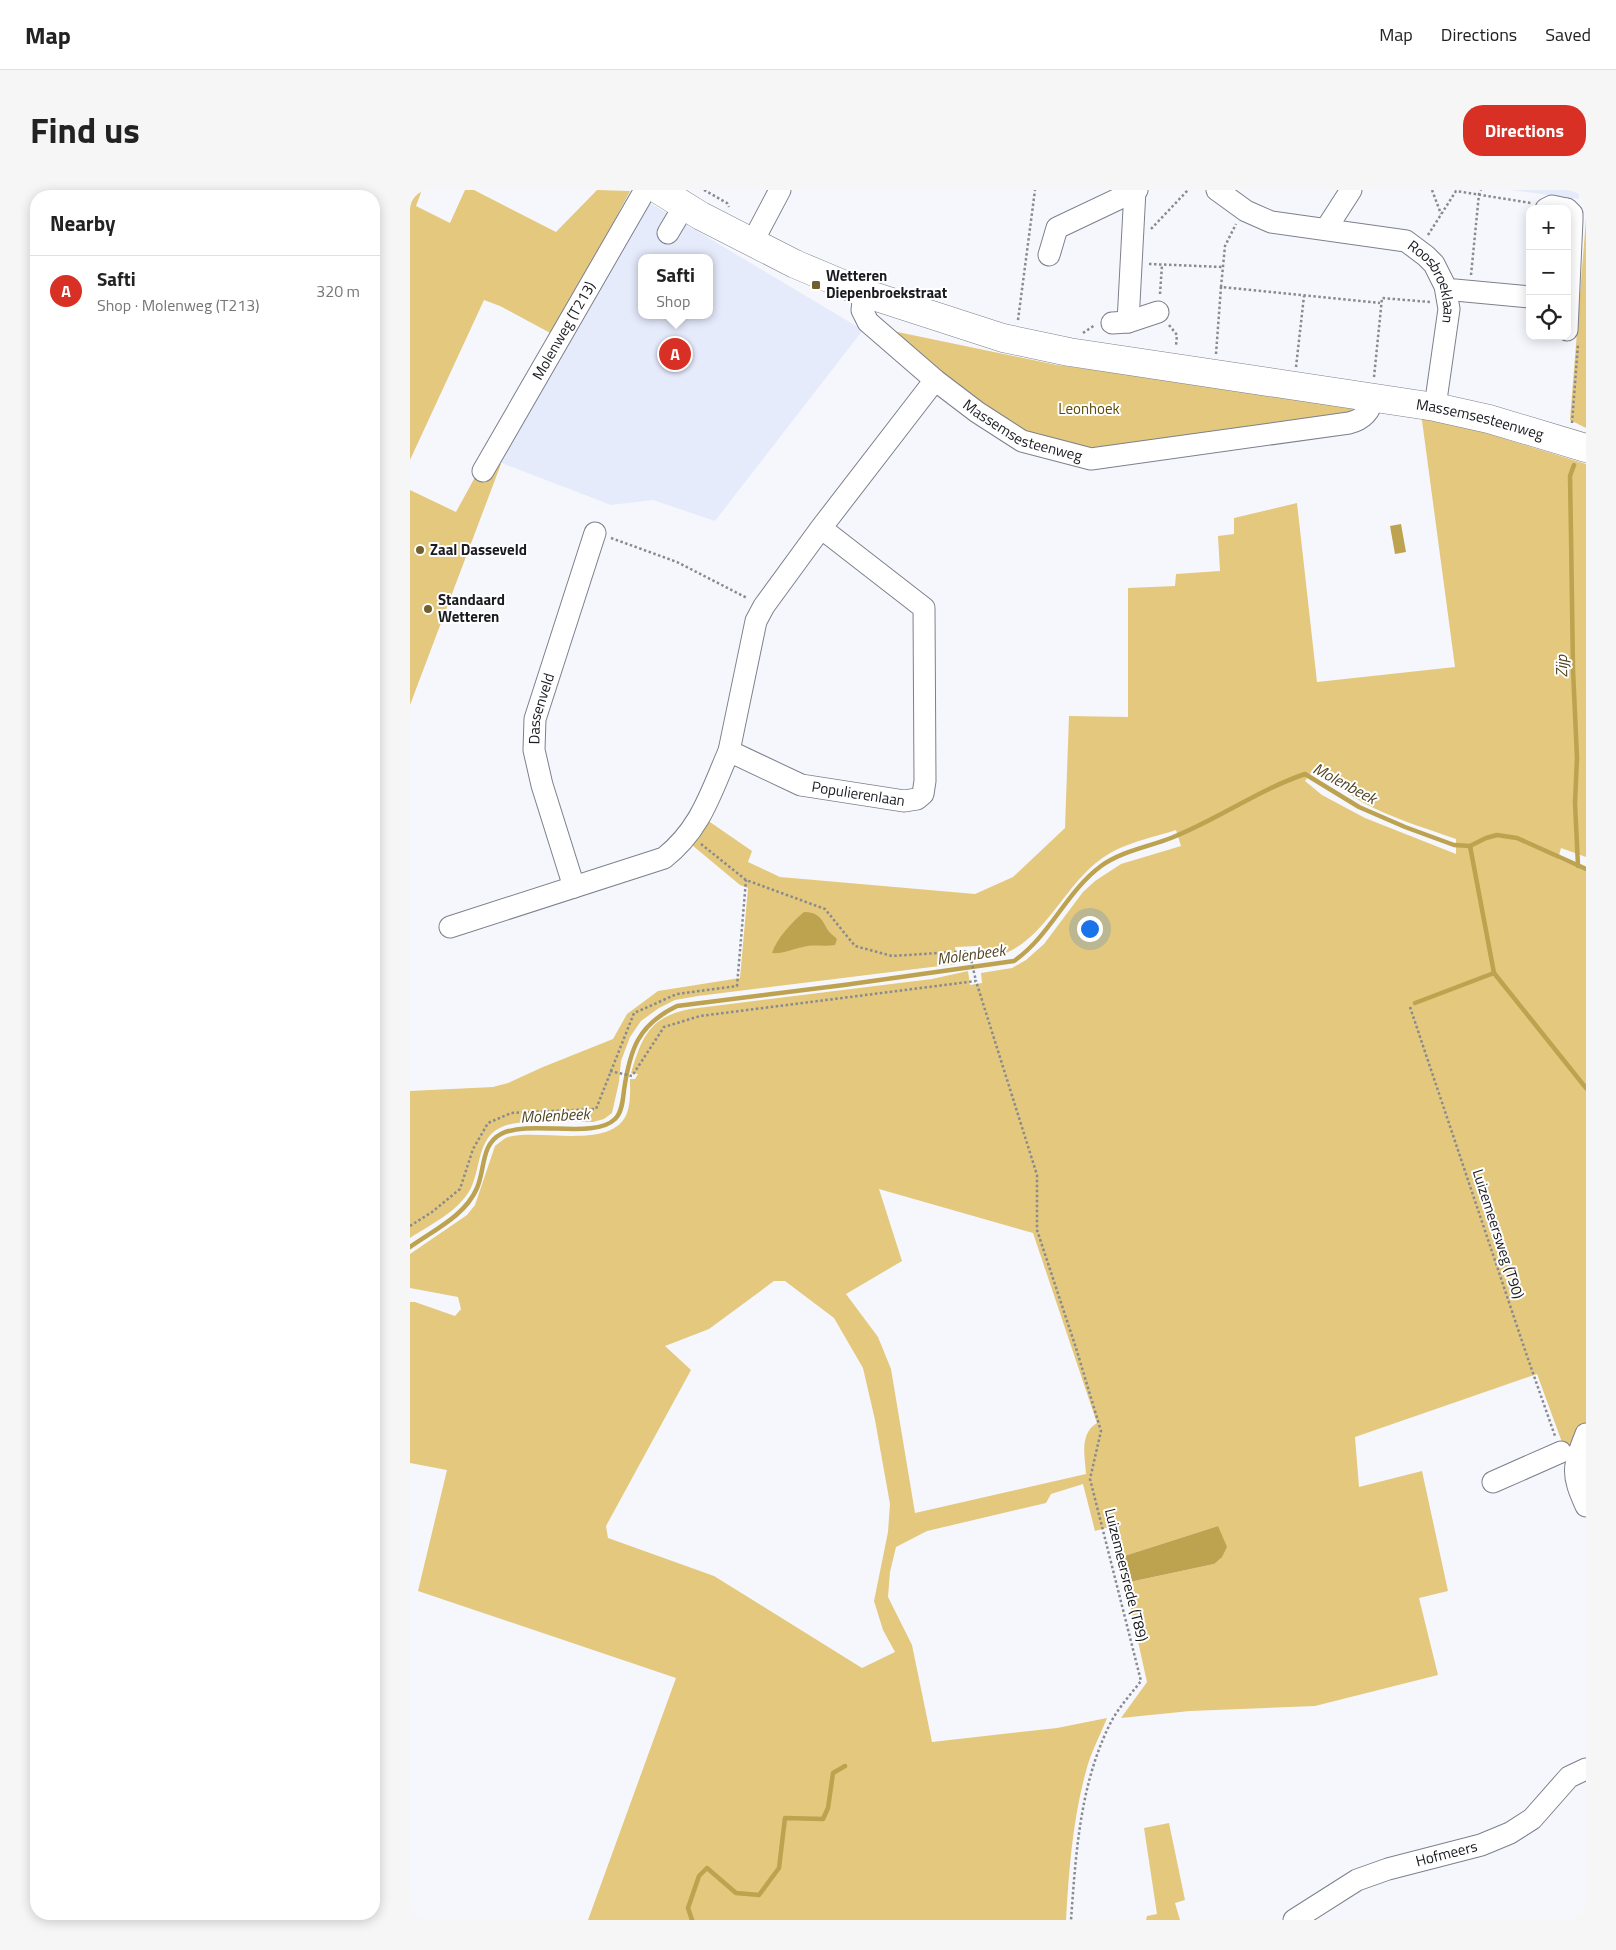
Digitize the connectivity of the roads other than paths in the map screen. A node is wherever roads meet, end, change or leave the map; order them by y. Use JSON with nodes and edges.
{"nodes":[{"id":1,"x":645,"y":190,"type":"edge"},
{"id":2,"x":660,"y":190,"type":"edge"},
{"id":3,"x":780,"y":190,"type":"edge"},
{"id":4,"x":1135,"y":190,"type":"edge"},
{"id":5,"x":1216,"y":190,"type":"edge"},
{"id":6,"x":1350,"y":190,"type":"edge"},
{"id":7,"x":684,"y":206,"type":"junction"},
{"id":8,"x":1571,"y":214,"type":"edge"},
{"id":9,"x":1326,"y":229,"type":"junction"},
{"id":10,"x":668,"y":233,"type":"dead end"},
{"id":11,"x":752,"y":243,"type":"junction"},
{"id":12,"x":1571,"y":243,"type":"edge"},
{"id":13,"x":1571,"y":250,"type":"edge"},
{"id":14,"x":1049,"y":255,"type":"dead end"},
{"id":15,"x":864,"y":293,"type":"junction"},
{"id":16,"x":1569,"y":295,"type":"edge"},
{"id":17,"x":1526,"y":297,"type":"edge"},
{"id":18,"x":1448,"y":298,"type":"junction"},
{"id":19,"x":1158,"y":312,"type":"road end"},
{"id":20,"x":934,"y":380,"type":"junction"},
{"id":21,"x":1373,"y":389,"type":"junction"},
{"id":22,"x":1435,"y":407,"type":"junction"},
{"id":23,"x":1578,"y":445,"type":"edge"},
{"id":24,"x":483,"y":471,"type":"dead end"},
{"id":25,"x":821,"y":528,"type":"junction"},
{"id":26,"x":595,"y":533,"type":"road end"},
{"id":27,"x":729,"y":750,"type":"junction"},
{"id":28,"x":574,"y":887,"type":"junction"},
{"id":29,"x":450,"y":927,"type":"dead end"},
{"id":30,"x":1586,"y":1434,"type":"edge"},
{"id":31,"x":1561,"y":1452,"type":"road end"},
{"id":32,"x":1493,"y":1482,"type":"dead end"},
{"id":33,"x":1586,"y":1506,"type":"edge"},
{"id":34,"x":1586,"y":1769,"type":"edge"},
{"id":35,"x":1294,"y":1920,"type":"edge"}],
"edges":[{"from":1,"to":24,"type":"street","name":"Molenweg (T213)"},
{"from":2,"to":7,"type":"main road","name":"Massemsesteenweg"},
{"from":3,"to":11,"type":"street"},
{"from":4,"to":14,"type":"street"},
{"from":4,"to":19,"type":"street"},
{"from":5,"to":9,"type":"street","name":"Roosbroeklaan"},
{"from":6,"to":9,"type":"street"},
{"from":7,"to":10,"type":"street"},
{"from":7,"to":11,"type":"main road","name":"Massemsesteenweg"},
{"from":8,"to":12,"type":"street"},
{"from":9,"to":18,"type":"street","name":"Roosbroeklaan"},
{"from":11,"to":15,"type":"main road","name":"Massemsesteenweg"},
{"from":13,"to":16,"type":"street"},
{"from":15,"to":20,"type":"street","name":"Massemsesteenweg"},
{"from":15,"to":21,"type":"main road","name":"Massemsesteenweg"},
{"from":17,"to":18,"type":"street"},
{"from":18,"to":22,"type":"street","name":"Roosbroeklaan"},
{"from":20,"to":21,"type":"street","name":"Massemsesteenweg"},
{"from":20,"to":25,"type":"street"},
{"from":21,"to":22,"type":"main road","name":"Massemsesteenweg"},
{"from":22,"to":23,"type":"main road","name":"Massemsesteenweg"},
{"from":25,"to":27,"type":"street"},
{"from":25,"to":27,"type":"street","name":"Populierenlaan"},
{"from":26,"to":28,"type":"street","name":"Dassenveld"},
{"from":27,"to":28,"type":"street"},
{"from":28,"to":29,"type":"street"},
{"from":30,"to":33,"type":"street"},
{"from":31,"to":32,"type":"street"},
{"from":34,"to":35,"type":"street","name":"Hofmeers"}]}
